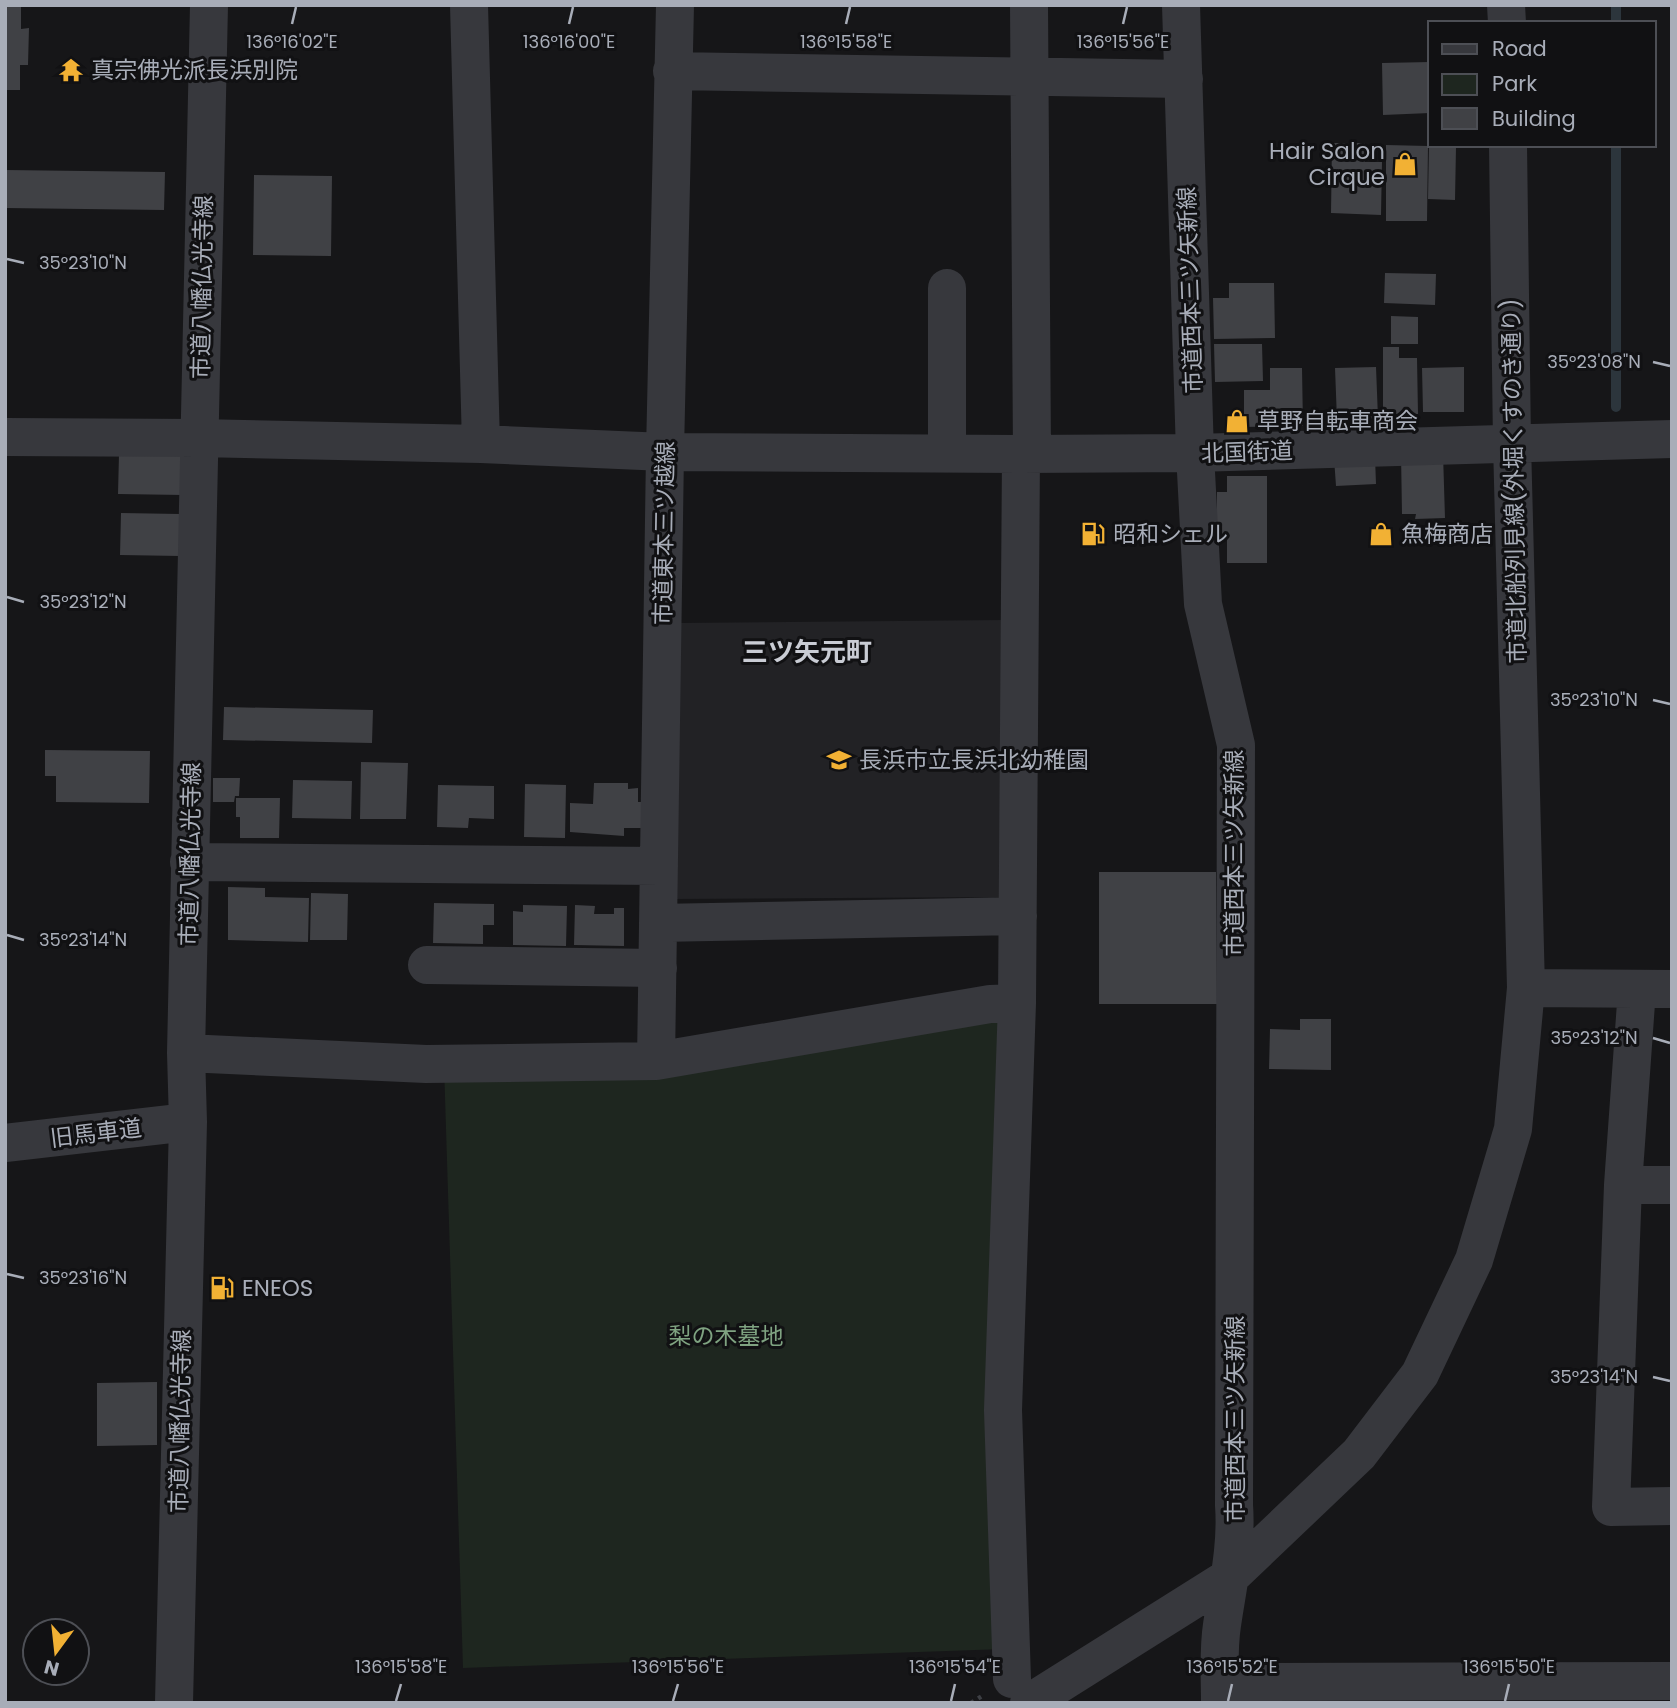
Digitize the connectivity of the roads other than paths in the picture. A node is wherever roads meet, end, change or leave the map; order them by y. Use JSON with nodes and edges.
{"nodes":[{"id":1,"x":209,"y":5,"type":"edge"},
{"id":2,"x":469,"y":5,"type":"edge"},
{"id":3,"x":675,"y":5,"type":"edge"},
{"id":4,"x":1029,"y":5,"type":"edge"},
{"id":5,"x":1181,"y":5,"type":"edge"},
{"id":6,"x":672,"y":71,"type":"junction"},
{"id":7,"x":1029,"y":76,"type":"junction"},
{"id":8,"x":1184,"y":79,"type":"junction"},
{"id":9,"x":1508,"y":147,"type":"edge"},
{"id":10,"x":947,"y":288,"type":"dead end"},
{"id":11,"x":5,"y":437,"type":"edge"},
{"id":12,"x":198,"y":438,"type":"junction"},
{"id":13,"x":1672,"y":439,"type":"edge"},
{"id":14,"x":1512,"y":443,"type":"junction"},
{"id":15,"x":481,"y":444,"type":"junction"},
{"id":16,"x":665,"y":452,"type":"junction"},
{"id":17,"x":947,"y":453,"type":"junction"},
{"id":18,"x":1195,"y":453,"type":"junction"},
{"id":19,"x":1027,"y":454,"type":"junction"},
{"id":20,"x":190,"y":862,"type":"junction"},
{"id":21,"x":659,"y":866,"type":"junction"},
{"id":22,"x":1018,"y":916,"type":"junction"},
{"id":23,"x":658,"y":923,"type":"junction"},
{"id":24,"x":427,"y":964,"type":"dead end"},
{"id":25,"x":658,"y":968,"type":"junction"},
{"id":26,"x":1526,"y":988,"type":"junction"},
{"id":27,"x":1654,"y":989,"type":"edge"},
{"id":28,"x":1017,"y":1003,"type":"junction"},
{"id":29,"x":186,"y":1053,"type":"junction"},
{"id":30,"x":656,"y":1061,"type":"junction"},
{"id":31,"x":188,"y":1122,"type":"junction"},
{"id":32,"x":5,"y":1143,"type":"edge"},
{"id":33,"x":1623,"y":1185,"type":"junction"},
{"id":34,"x":1672,"y":1185,"type":"edge"},
{"id":35,"x":1672,"y":1506,"type":"edge"},
{"id":36,"x":1231,"y":1576,"type":"junction"},
{"id":37,"x":1672,"y":1681,"type":"edge"},
{"id":38,"x":1021,"y":1691,"type":"edge"},
{"id":39,"x":1391,"y":1692,"type":"edge"},
{"id":40,"x":1604,"y":1692,"type":"edge"},
{"id":41,"x":1220,"y":1693,"type":"edge"},
{"id":42,"x":174,"y":1703,"type":"edge"}],
"edges":[{"from":1,"to":12,"type":"street","name":"市道八幡仏光寺線"},
{"from":2,"to":15,"type":"street"},
{"from":3,"to":6,"type":"street","name":"市道東本三ツ越線"},
{"from":4,"to":7,"type":"street"},
{"from":5,"to":8,"type":"street","name":"市道西本三ツ矢新線"},
{"from":6,"to":7,"type":"street"},
{"from":6,"to":16,"type":"street","name":"市道東本三ツ越線"},
{"from":7,"to":8,"type":"street"},
{"from":7,"to":19,"type":"street"},
{"from":8,"to":18,"type":"street","name":"市道西本三ツ矢新線"},
{"from":9,"to":14,"type":"street","name":"市道北船列見線(外堀くすのき通り)"},
{"from":10,"to":17,"type":"street"},
{"from":11,"to":12,"type":"street","name":"北国街道"},
{"from":12,"to":15,"type":"street","name":"北国街道"},
{"from":12,"to":20,"type":"street","name":"市道八幡仏光寺線"},
{"from":13,"to":14,"type":"street","name":"北国街道"},
{"from":14,"to":18,"type":"street","name":"北国街道"},
{"from":14,"to":26,"type":"street","name":"市道北船列見線(外堀くすのき通り)"},
{"from":15,"to":16,"type":"street","name":"北国街道"},
{"from":16,"to":17,"type":"street","name":"北国街道"},
{"from":16,"to":21,"type":"street","name":"市道東本三ツ越線"},
{"from":17,"to":19,"type":"street","name":"北国街道"},
{"from":18,"to":19,"type":"street","name":"北国街道"},
{"from":18,"to":36,"type":"street","name":"市道西本三ツ矢新線"},
{"from":19,"to":22,"type":"street"},
{"from":20,"to":21,"type":"street"},
{"from":20,"to":29,"type":"street","name":"市道八幡仏光寺線"},
{"from":21,"to":23,"type":"street","name":"市道東本三ツ越線"},
{"from":22,"to":23,"type":"street"},
{"from":22,"to":28,"type":"street"},
{"from":23,"to":25,"type":"street","name":"市道東本三ツ越線"},
{"from":24,"to":25,"type":"street"},
{"from":25,"to":30,"type":"street","name":"市道東本三ツ越線"},
{"from":26,"to":27,"type":"street"},
{"from":26,"to":36,"type":"street","name":"市道北船列見線(外堀くすのき通り)"},
{"from":27,"to":33,"type":"street"},
{"from":28,"to":30,"type":"street"},
{"from":28,"to":38,"type":"street"},
{"from":29,"to":30,"type":"street"},
{"from":29,"to":31,"type":"street","name":"市道八幡仏光寺線"},
{"from":31,"to":32,"type":"street","name":"旧馬車道"},
{"from":31,"to":42,"type":"street","name":"市道八幡仏光寺線"},
{"from":33,"to":34,"type":"street"},
{"from":33,"to":35,"type":"street"},
{"from":36,"to":38,"type":"street","name":"市道北船列見線(外堀くすのき通り)"},
{"from":36,"to":41,"type":"street","name":"市道西本三ツ矢新線"},
{"from":37,"to":40,"type":"street"},
{"from":39,"to":40,"type":"street"},
{"from":39,"to":41,"type":"street"}]}
